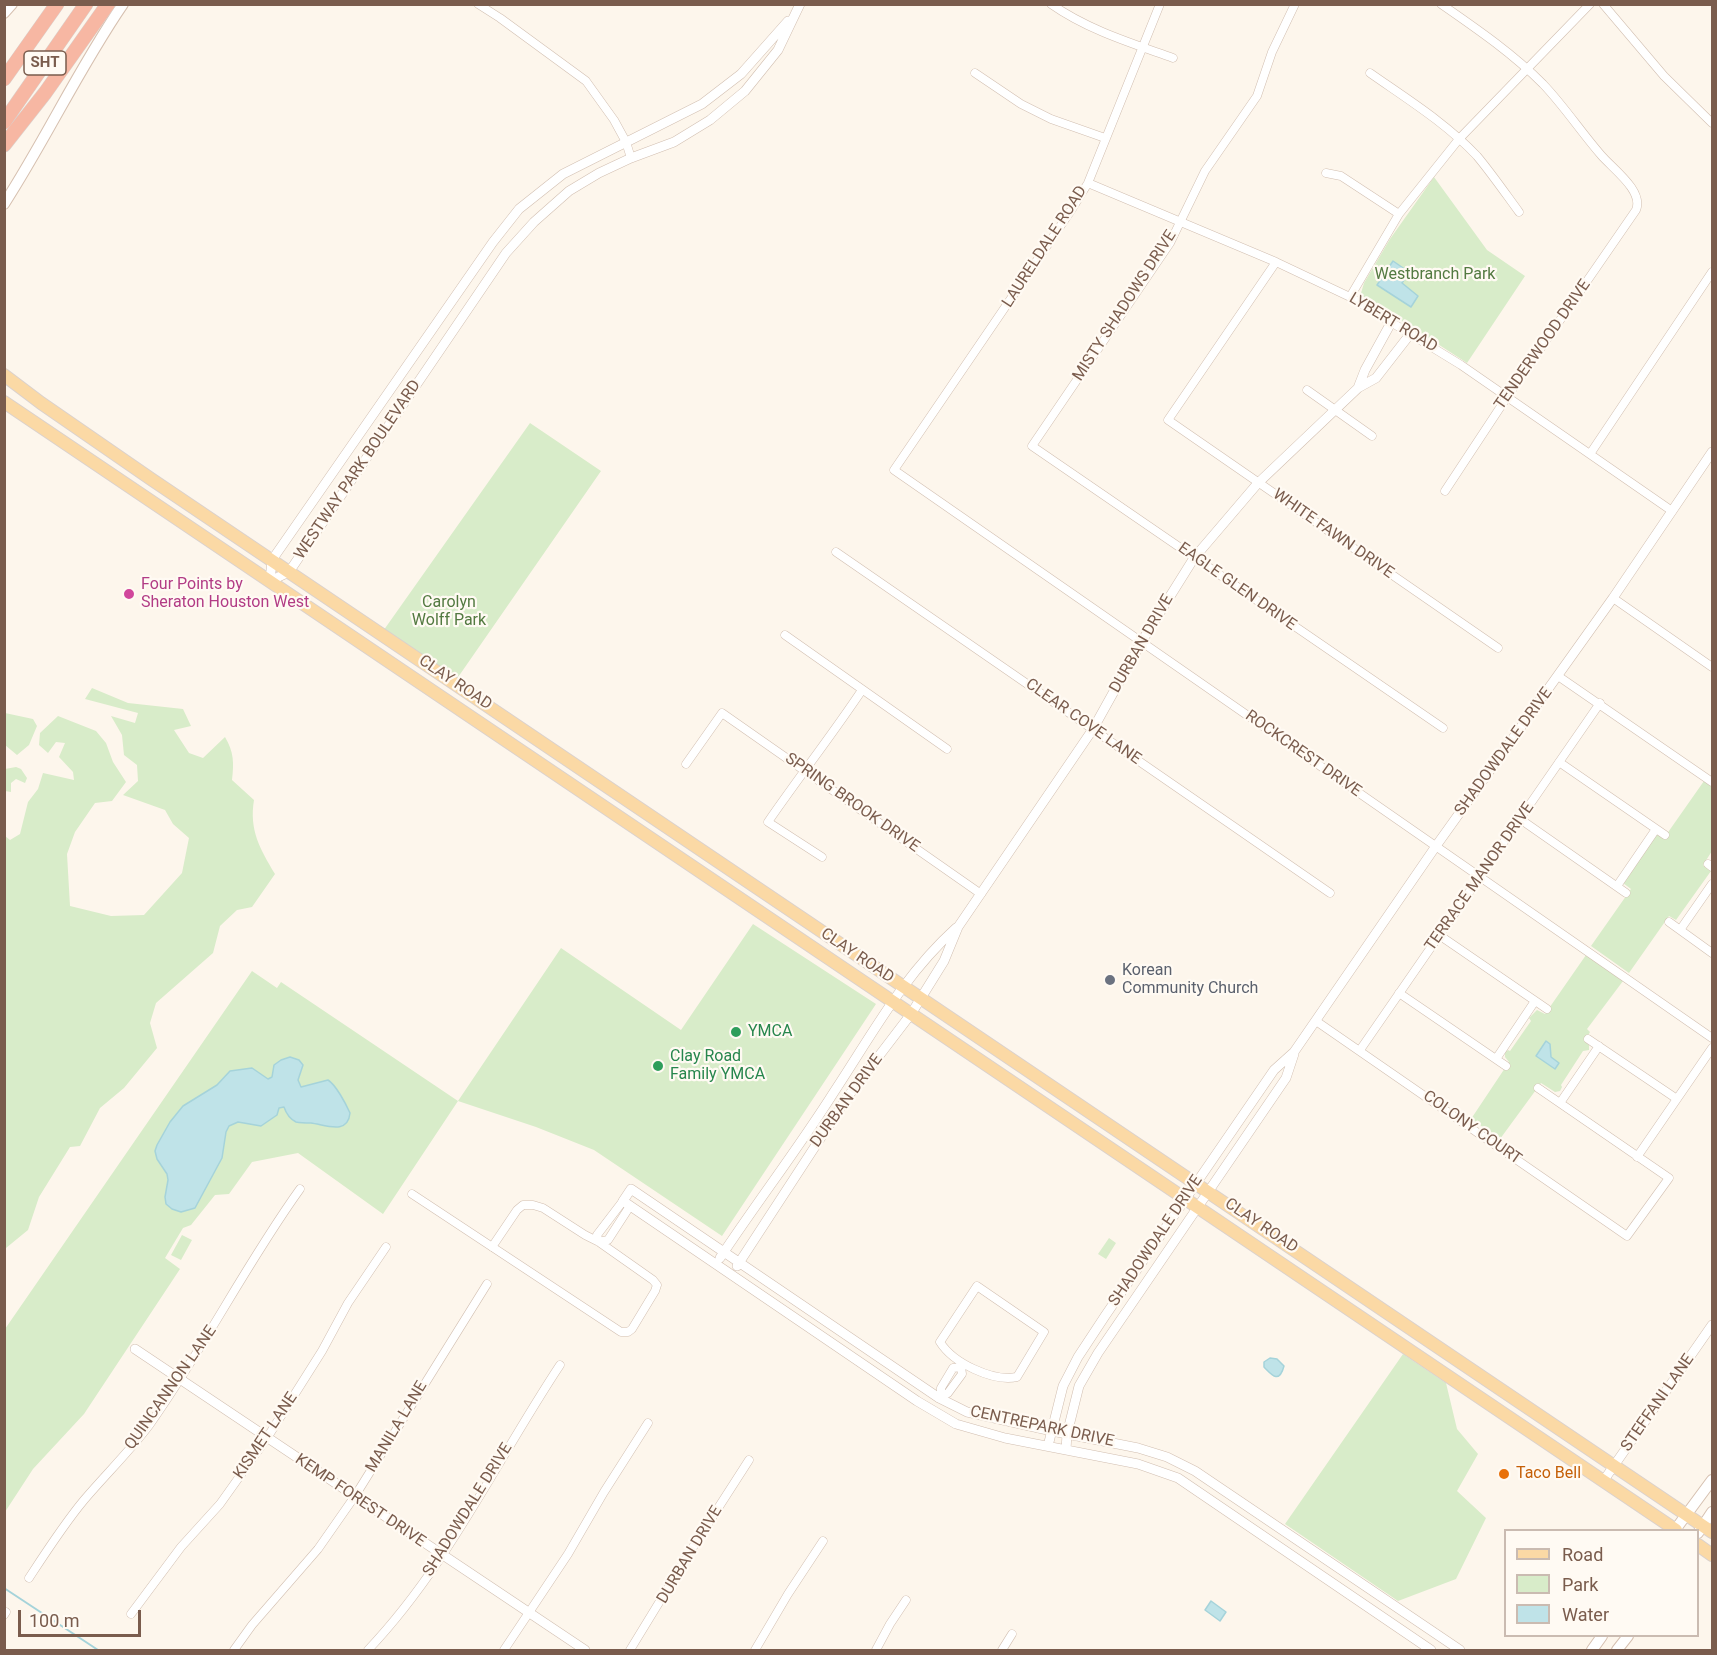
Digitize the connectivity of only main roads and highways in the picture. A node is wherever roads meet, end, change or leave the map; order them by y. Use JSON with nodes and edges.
{"nodes":[{"id":1,"x":12,"y":4,"type":"edge"},
{"id":2,"x":57,"y":4,"type":"edge"},
{"id":3,"x":86,"y":4,"type":"edge"},
{"id":4,"x":108,"y":4,"type":"edge"},
{"id":5,"x":123,"y":4,"type":"edge"},
{"id":6,"x":4,"y":13,"type":"edge"},
{"id":7,"x":4,"y":79,"type":"edge"},
{"id":8,"x":4,"y":122,"type":"edge"},
{"id":9,"x":4,"y":145,"type":"edge"},
{"id":10,"x":4,"y":204,"type":"edge"},
{"id":11,"x":4,"y":375,"type":"edge"},
{"id":12,"x":4,"y":402,"type":"edge"},
{"id":13,"x":41,"y":403,"type":"junction"},
{"id":14,"x":31,"y":419,"type":"junction"},
{"id":15,"x":151,"y":479,"type":"junction"},
{"id":16,"x":140,"y":494,"type":"junction"},
{"id":17,"x":463,"y":689,"type":"junction"},
{"id":18,"x":453,"y":705,"type":"junction"},
{"id":19,"x":562,"y":755,"type":"junction"},
{"id":20,"x":552,"y":772,"type":"junction"},
{"id":21,"x":671,"y":829,"type":"junction"},
{"id":22,"x":660,"y":845,"type":"junction"},
{"id":23,"x":788,"y":909,"type":"junction"},
{"id":24,"x":777,"y":924,"type":"junction"},
{"id":25,"x":1021,"y":1066,"type":"junction"},
{"id":26,"x":1010,"y":1081,"type":"junction"},
{"id":27,"x":1369,"y":1299,"type":"junction"},
{"id":28,"x":1359,"y":1316,"type":"junction"},
{"id":29,"x":1490,"y":1381,"type":"junction"},
{"id":30,"x":1481,"y":1398,"type":"junction"},
{"id":31,"x":1713,"y":1480,"type":"edge"},
{"id":32,"x":1713,"y":1512,"type":"edge"},
{"id":33,"x":1686,"y":1514,"type":"junction"},
{"id":34,"x":1675,"y":1529,"type":"edge"},
{"id":35,"x":1677,"y":1529,"type":"edge"},
{"id":36,"x":1704,"y":1530,"type":"edge"},
{"id":37,"x":1699,"y":1546,"type":"edge"},
{"id":38,"x":1713,"y":1555,"type":"edge"},
{"id":39,"x":1601,"y":1637,"type":"edge"},
{"id":40,"x":1627,"y":1637,"type":"edge"},
{"id":41,"x":1592,"y":1650,"type":"edge"},
{"id":42,"x":1617,"y":1650,"type":"edge"}],
"edges":[{"from":1,"to":6,"type":"main road"},
{"from":2,"to":7,"type":"highway","number":"SHT"},
{"from":3,"to":8,"type":"highway","number":"SHT"},
{"from":4,"to":9,"type":"highway"},
{"from":5,"to":10,"type":"main road"},
{"from":11,"to":13,"type":"main road","name":"CLAY ROAD"},
{"from":12,"to":14,"type":"main road","name":"CLAY ROAD"},
{"from":13,"to":14,"type":"main road"},
{"from":13,"to":15,"type":"main road","name":"CLAY ROAD"},
{"from":14,"to":16,"type":"main road","name":"CLAY ROAD"},
{"from":15,"to":16,"type":"main road"},
{"from":15,"to":17,"type":"main road","name":"CLAY ROAD"},
{"from":16,"to":18,"type":"main road","name":"CLAY ROAD"},
{"from":17,"to":18,"type":"main road"},
{"from":17,"to":19,"type":"main road","name":"CLAY ROAD"},
{"from":18,"to":20,"type":"main road","name":"CLAY ROAD"},
{"from":19,"to":20,"type":"main road"},
{"from":19,"to":21,"type":"main road","name":"CLAY ROAD"},
{"from":20,"to":22,"type":"main road","name":"CLAY ROAD"},
{"from":21,"to":22,"type":"main road"},
{"from":21,"to":23,"type":"main road","name":"CLAY ROAD"},
{"from":22,"to":24,"type":"main road","name":"CLAY ROAD"},
{"from":23,"to":24,"type":"main road"},
{"from":23,"to":25,"type":"main road","name":"CLAY ROAD"},
{"from":24,"to":26,"type":"main road","name":"CLAY ROAD"},
{"from":25,"to":26,"type":"main road"},
{"from":25,"to":27,"type":"main road","name":"CLAY ROAD"},
{"from":26,"to":28,"type":"main road","name":"CLAY ROAD"},
{"from":27,"to":28,"type":"main road"},
{"from":27,"to":29,"type":"main road","name":"CLAY ROAD"},
{"from":28,"to":30,"type":"main road","name":"CLAY ROAD"},
{"from":29,"to":30,"type":"main road"},
{"from":29,"to":33,"type":"main road","name":"CLAY ROAD"},
{"from":30,"to":34,"type":"main road","name":"CLAY ROAD"},
{"from":31,"to":33,"type":"main road"},
{"from":32,"to":36,"type":"main road"},
{"from":33,"to":35,"type":"main road"},
{"from":33,"to":36,"type":"main road","name":"CLAY ROAD"},
{"from":37,"to":38,"type":"main road"},
{"from":39,"to":41,"type":"main road"},
{"from":40,"to":42,"type":"main road"}]}
